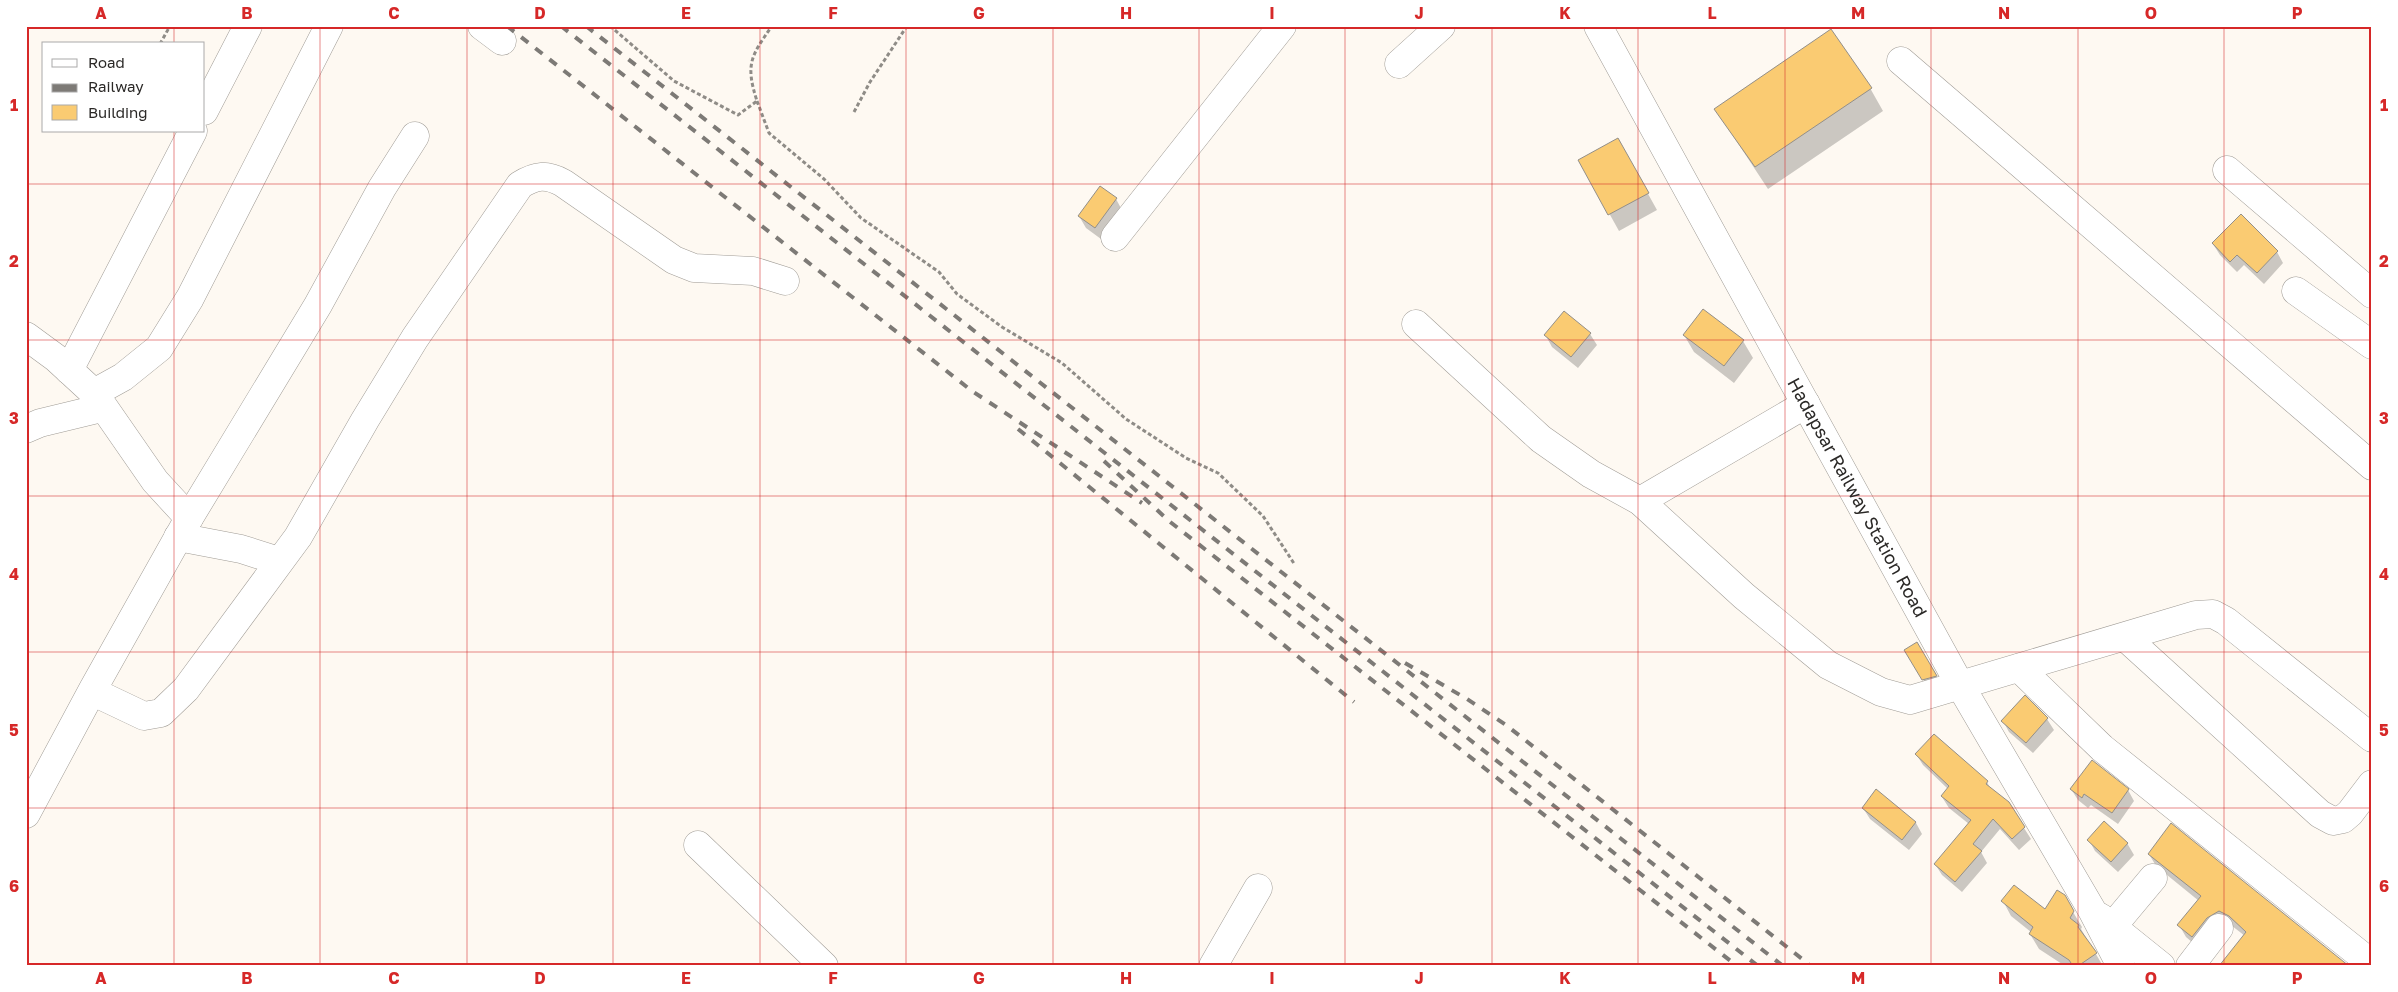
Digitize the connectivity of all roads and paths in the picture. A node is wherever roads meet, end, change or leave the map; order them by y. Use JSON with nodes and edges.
{"nodes":[{"id":1,"x":170,"y":26,"type":"edge"},
{"id":2,"x":248,"y":26,"type":"edge"},
{"id":3,"x":329,"y":26,"type":"edge"},
{"id":4,"x":610,"y":26,"type":"edge"},
{"id":5,"x":772,"y":26,"type":"edge"},
{"id":6,"x":907,"y":26,"type":"edge"},
{"id":7,"x":1282,"y":26,"type":"edge"},
{"id":8,"x":1441,"y":26,"type":"edge"},
{"id":9,"x":1598,"y":26,"type":"edge"},
{"id":10,"x":161,"y":42,"type":"edge"},
{"id":11,"x":1901,"y":61,"type":"dead end"},
{"id":12,"x":1399,"y":64,"type":"dead end"},
{"id":13,"x":757,"y":101,"type":"junction"},
{"id":14,"x":205,"y":109,"type":"edge"},
{"id":15,"x":854,"y":112,"type":"dead end"},
{"id":16,"x":192,"y":132,"type":"edge"},
{"id":17,"x":415,"y":136,"type":"dead end"},
{"id":18,"x":2227,"y":170,"type":"dead end"},
{"id":19,"x":1115,"y":237,"type":"dead end"},
{"id":20,"x":785,"y":281,"type":"dead end"},
{"id":21,"x":2296,"y":291,"type":"dead end"},
{"id":22,"x":2372,"y":294,"type":"edge"},
{"id":23,"x":1416,"y":324,"type":"dead end"},
{"id":24,"x":26,"y":336,"type":"edge"},
{"id":25,"x":2372,"y":345,"type":"edge"},
{"id":26,"x":69,"y":370,"type":"junction"},
{"id":27,"x":98,"y":401,"type":"junction"},
{"id":28,"x":1806,"y":404,"type":"junction"},
{"id":29,"x":26,"y":429,"type":"edge"},
{"id":30,"x":2372,"y":466,"type":"edge"},
{"id":31,"x":1640,"y":501,"type":"junction"},
{"id":32,"x":184,"y":527,"type":"junction"},
{"id":33,"x":279,"y":561,"type":"junction"},
{"id":34,"x":1295,"y":565,"type":"dead end"},
{"id":35,"x":2125,"y":637,"type":"junction"},
{"id":36,"x":2019,"y":668,"type":"junction"},
{"id":37,"x":1960,"y":685,"type":"junction"},
{"id":38,"x":104,"y":696,"type":"dead end"},
{"id":39,"x":2372,"y":738,"type":"edge"},
{"id":40,"x":2372,"y":784,"type":"edge"},
{"id":41,"x":29,"y":803,"type":"edge"},
{"id":42,"x":698,"y":845,"type":"dead end"},
{"id":43,"x":2153,"y":878,"type":"dead end"},
{"id":44,"x":1258,"y":888,"type":"dead end"},
{"id":45,"x":2103,"y":919,"type":"junction"},
{"id":46,"x":2219,"y":928,"type":"dead end"},
{"id":47,"x":2372,"y":964,"type":"edge"},
{"id":48,"x":824,"y":966,"type":"edge"},
{"id":49,"x":1213,"y":966,"type":"edge"},
{"id":50,"x":2121,"y":966,"type":"edge"},
{"id":51,"x":2161,"y":966,"type":"edge"},
{"id":52,"x":2190,"y":966,"type":"edge"}],
"edges":[{"from":1,"to":10,"type":"path"},
{"from":2,"to":14,"type":"street"},
{"from":3,"to":27,"type":"street"},
{"from":4,"to":13,"type":"path"},
{"from":5,"to":13,"type":"path"},
{"from":6,"to":15,"type":"path"},
{"from":7,"to":19,"type":"street"},
{"from":8,"to":12,"type":"street"},
{"from":9,"to":28,"type":"street","name":"Hadapsar Railway Station Road"},
{"from":11,"to":30,"type":"street"},
{"from":13,"to":34,"type":"path"},
{"from":16,"to":26,"type":"street"},
{"from":17,"to":32,"type":"street"},
{"from":18,"to":22,"type":"street"},
{"from":20,"to":33,"type":"street"},
{"from":21,"to":25,"type":"street"},
{"from":23,"to":31,"type":"street"},
{"from":24,"to":26,"type":"street"},
{"from":26,"to":27,"type":"street"},
{"from":27,"to":29,"type":"street"},
{"from":27,"to":32,"type":"street"},
{"from":28,"to":31,"type":"street"},
{"from":28,"to":37,"type":"street","name":"Hadapsar Railway Station Road"},
{"from":31,"to":37,"type":"street"},
{"from":32,"to":33,"type":"street"},
{"from":32,"to":41,"type":"street"},
{"from":33,"to":38,"type":"street"},
{"from":35,"to":36,"type":"street"},
{"from":35,"to":39,"type":"street"},
{"from":35,"to":40,"type":"street"},
{"from":36,"to":37,"type":"street"},
{"from":36,"to":47,"type":"street"},
{"from":37,"to":45,"type":"street","name":"Hadapsar Railway Station Road"},
{"from":42,"to":48,"type":"street"},
{"from":43,"to":45,"type":"street"},
{"from":44,"to":49,"type":"street"},
{"from":45,"to":50,"type":"street","name":"Hadapsar Railway Station Road"},
{"from":45,"to":51,"type":"street"},
{"from":46,"to":52,"type":"street"}]}
